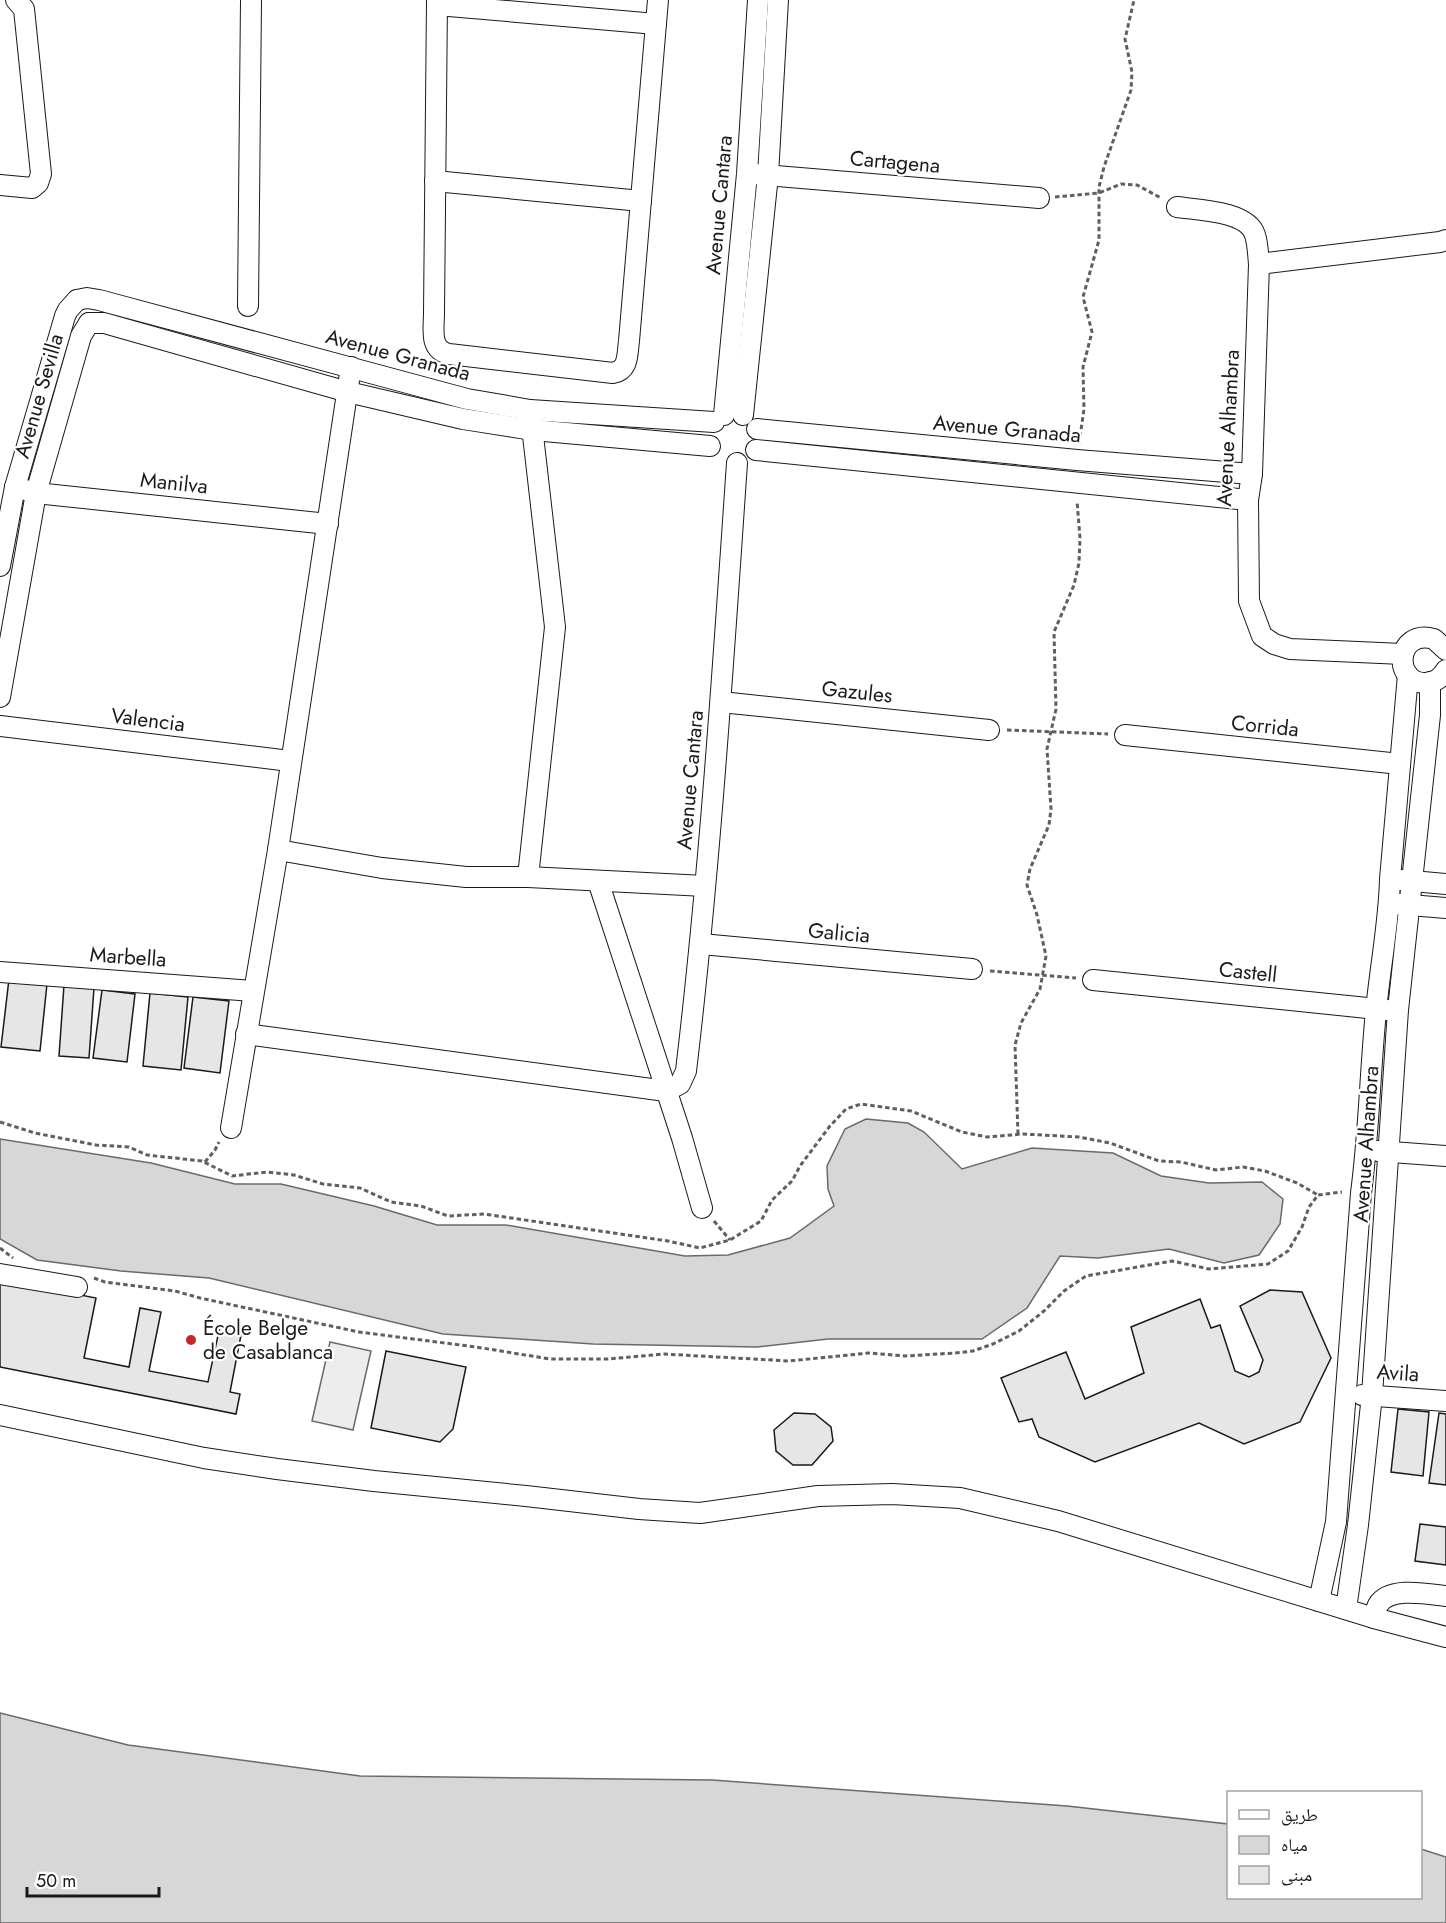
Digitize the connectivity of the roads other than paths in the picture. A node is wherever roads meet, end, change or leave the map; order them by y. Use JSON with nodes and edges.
{"nodes":[{"id":1,"x":16,"y":0,"type":"edge"},
{"id":2,"x":251,"y":0,"type":"edge"},
{"id":3,"x":658,"y":0,"type":"edge"},
{"id":4,"x":758,"y":0,"type":"edge"},
{"id":5,"x":778,"y":0,"type":"edge"},
{"id":6,"x":437,"y":2,"type":"edge"},
{"id":7,"x":656,"y":24,"type":"junction"},
{"id":8,"x":747,"y":174,"type":"junction"},
{"id":9,"x":768,"y":175,"type":"junction"},
{"id":10,"x":435,"y":181,"type":"junction"},
{"id":11,"x":0,"y":185,"type":"edge"},
{"id":12,"x":1039,"y":198,"type":"road end"},
{"id":13,"x":641,"y":201,"type":"junction"},
{"id":14,"x":1177,"y":207,"type":"road end"},
{"id":15,"x":1446,"y":240,"type":"edge"},
{"id":16,"x":1259,"y":264,"type":"junction"},
{"id":17,"x":77,"y":300,"type":"junction"},
{"id":18,"x":248,"y":306,"type":"dead end"},
{"id":19,"x":89,"y":323,"type":"junction"},
{"id":20,"x":351,"y":367,"type":"junction"},
{"id":21,"x":348,"y":392,"type":"junction"},
{"id":22,"x":530,"y":410,"type":"junction"},
{"id":23,"x":727,"y":417,"type":"junction"},
{"id":24,"x":757,"y":429,"type":"junction"},
{"id":25,"x":533,"y":430,"type":"junction"},
{"id":26,"x":710,"y":446,"type":"junction"},
{"id":27,"x":756,"y":450,"type":"junction"},
{"id":28,"x":737,"y":463,"type":"junction"},
{"id":29,"x":1252,"y":474,"type":"junction"},
{"id":30,"x":15,"y":487,"type":"junction"},
{"id":31,"x":36,"y":493,"type":"junction"},
{"id":32,"x":1248,"y":500,"type":"junction"},
{"id":33,"x":328,"y":524,"type":"junction"},
{"id":34,"x":0,"y":566,"type":"edge"},
{"id":35,"x":1446,"y":650,"type":"edge"},
{"id":36,"x":1403,"y":654,"type":"junction"},
{"id":37,"x":1446,"y":670,"type":"edge"},
{"id":38,"x":1408,"y":675,"type":"junction"},
{"id":39,"x":1430,"y":682,"type":"junction"},
{"id":40,"x":0,"y":697,"type":"edge"},
{"id":41,"x":721,"y":702,"type":"junction"},
{"id":42,"x":0,"y":726,"type":"edge"},
{"id":43,"x":989,"y":730,"type":"road end"},
{"id":44,"x":1125,"y":735,"type":"road end"},
{"id":45,"x":290,"y":761,"type":"junction"},
{"id":46,"x":1400,"y":764,"type":"junction"},
{"id":47,"x":278,"y":850,"type":"junction"},
{"id":48,"x":528,"y":877,"type":"junction"},
{"id":49,"x":1390,"y":879,"type":"junction"},
{"id":50,"x":598,"y":881,"type":"junction"},
{"id":51,"x":1413,"y":881,"type":"junction"},
{"id":52,"x":1446,"y":884,"type":"edge"},
{"id":53,"x":705,"y":886,"type":"junction"},
{"id":54,"x":1390,"y":903,"type":"junction"},
{"id":55,"x":1411,"y":906,"type":"junction"},
{"id":56,"x":1446,"y":908,"type":"edge"},
{"id":57,"x":701,"y":944,"type":"junction"},
{"id":58,"x":972,"y":969,"type":"road end"},
{"id":59,"x":0,"y":972,"type":"edge"},
{"id":60,"x":1093,"y":980,"type":"road end"},
{"id":61,"x":253,"y":991,"type":"junction"},
{"id":62,"x":1376,"y":1010,"type":"junction"},
{"id":63,"x":1398,"y":1010,"type":"junction"},
{"id":64,"x":246,"y":1034,"type":"junction"},
{"id":65,"x":666,"y":1091,"type":"junction"},
{"id":66,"x":231,"y":1128,"type":"road end"},
{"id":67,"x":1366,"y":1151,"type":"junction"},
{"id":68,"x":1390,"y":1152,"type":"junction"},
{"id":69,"x":1446,"y":1156,"type":"edge"},
{"id":70,"x":702,"y":1208,"type":"road end"},
{"id":71,"x":0,"y":1274,"type":"edge"},
{"id":72,"x":81,"y":1281,"type":"road end"},
{"id":73,"x":1347,"y":1394,"type":"junction"},
{"id":74,"x":1372,"y":1395,"type":"junction"},
{"id":75,"x":1446,"y":1401,"type":"edge"},
{"id":76,"x":0,"y":1415,"type":"edge"},
{"id":77,"x":1446,"y":1596,"type":"edge"},
{"id":78,"x":1319,"y":1601,"type":"junction"},
{"id":79,"x":1346,"y":1609,"type":"junction"},
{"id":80,"x":1374,"y":1618,"type":"junction"},
{"id":81,"x":1446,"y":1637,"type":"edge"}],
"edges":[{"from":1,"to":11,"type":"street"},
{"from":2,"to":18,"type":"street"},
{"from":3,"to":7,"type":"street"},
{"from":4,"to":8,"type":"street","name":"Avenue Cantara"},
{"from":5,"to":9,"type":"street"},
{"from":6,"to":7,"type":"street"},
{"from":6,"to":10,"type":"street"},
{"from":7,"to":13,"type":"street"},
{"from":8,"to":9,"type":"street","name":"Cartagena"},
{"from":8,"to":23,"type":"street","name":"Avenue Cantara"},
{"from":9,"to":12,"type":"street","name":"Cartagena"},
{"from":9,"to":23,"type":"street"},
{"from":10,"to":13,"type":"street"},
{"from":10,"to":13,"type":"street"},
{"from":14,"to":16,"type":"street","name":"Avenue Alhambra"},
{"from":15,"to":16,"type":"street"},
{"from":16,"to":29,"type":"street","name":"Avenue Alhambra"},
{"from":17,"to":19,"type":"street"},
{"from":17,"to":20,"type":"street","name":"Avenue Granada"},
{"from":17,"to":30,"type":"street","name":"Avenue Sevilla"},
{"from":19,"to":21,"type":"street"},
{"from":19,"to":31,"type":"street","name":"Avenue Sevilla"},
{"from":20,"to":21,"type":"street"},
{"from":20,"to":22,"type":"street","name":"Avenue Granada"},
{"from":21,"to":25,"type":"street"},
{"from":21,"to":33,"type":"street"},
{"from":22,"to":23,"type":"street","name":"Avenue Granada"},
{"from":22,"to":25,"type":"street"},
{"from":23,"to":24,"type":"street"},
{"from":23,"to":26,"type":"street"},
{"from":24,"to":27,"type":"street"},
{"from":24,"to":29,"type":"street","name":"Avenue Granada"},
{"from":25,"to":26,"type":"street"},
{"from":25,"to":48,"type":"street"},
{"from":26,"to":28,"type":"street"},
{"from":27,"to":28,"type":"street"},
{"from":27,"to":32,"type":"street"},
{"from":28,"to":41,"type":"street","name":"Avenue Cantara"},
{"from":29,"to":32,"type":"street","name":"Avenue Alhambra"},
{"from":30,"to":31,"type":"street","name":"Manilva"},
{"from":30,"to":34,"type":"street","name":"Avenue Sevilla"},
{"from":31,"to":33,"type":"street","name":"Manilva"},
{"from":31,"to":40,"type":"street","name":"Avenue Sevilla"},
{"from":32,"to":36,"type":"street","name":"Avenue Alhambra"},
{"from":33,"to":45,"type":"street"},
{"from":35,"to":36,"type":"street"},
{"from":36,"to":38,"type":"street","name":"Avenue Alhambra"},
{"from":37,"to":39,"type":"street"},
{"from":38,"to":39,"type":"street"},
{"from":38,"to":46,"type":"street","name":"Avenue Alhambra"},
{"from":39,"to":51,"type":"street","name":"Avenue Alhambra"},
{"from":41,"to":43,"type":"street","name":"Gazules"},
{"from":41,"to":53,"type":"street","name":"Avenue Cantara"},
{"from":42,"to":45,"type":"street","name":"Valencia"},
{"from":44,"to":46,"type":"street","name":"Corrida"},
{"from":45,"to":47,"type":"street"},
{"from":46,"to":49,"type":"street","name":"Avenue Alhambra"},
{"from":47,"to":48,"type":"street"},
{"from":47,"to":61,"type":"street"},
{"from":48,"to":50,"type":"street"},
{"from":49,"to":51,"type":"street"},
{"from":49,"to":54,"type":"street","name":"Avenue Alhambra"},
{"from":50,"to":53,"type":"street"},
{"from":50,"to":65,"type":"street"},
{"from":51,"to":52,"type":"street"},
{"from":51,"to":55,"type":"street","name":"Avenue Alhambra"},
{"from":53,"to":57,"type":"street","name":"Avenue Cantara"},
{"from":54,"to":55,"type":"street"},
{"from":54,"to":62,"type":"street","name":"Avenue Alhambra"},
{"from":55,"to":56,"type":"street"},
{"from":55,"to":63,"type":"street","name":"Avenue Alhambra"},
{"from":57,"to":58,"type":"street","name":"Galicia"},
{"from":57,"to":65,"type":"street","name":"Avenue Cantara"},
{"from":59,"to":61,"type":"street","name":"Marbella"},
{"from":60,"to":62,"type":"street","name":"Castell"},
{"from":61,"to":64,"type":"street"},
{"from":62,"to":63,"type":"street","name":"Castell"},
{"from":62,"to":67,"type":"street","name":"Avenue Alhambra"},
{"from":63,"to":68,"type":"street","name":"Avenue Alhambra"},
{"from":64,"to":65,"type":"street"},
{"from":64,"to":66,"type":"street"},
{"from":65,"to":70,"type":"street"},
{"from":67,"to":68,"type":"street"},
{"from":67,"to":73,"type":"street","name":"Avenue Alhambra"},
{"from":68,"to":69,"type":"street"},
{"from":68,"to":74,"type":"street","name":"Avenue Alhambra"},
{"from":71,"to":72,"type":"street"},
{"from":73,"to":74,"type":"street","name":"Avila"},
{"from":73,"to":78,"type":"street","name":"Avenue Alhambra"},
{"from":74,"to":75,"type":"street","name":"Avila"},
{"from":74,"to":79,"type":"street","name":"Avenue Alhambra"},
{"from":76,"to":78,"type":"street"},
{"from":77,"to":80,"type":"street"},
{"from":78,"to":79,"type":"street"},
{"from":79,"to":80,"type":"street"},
{"from":80,"to":81,"type":"street"}]}
